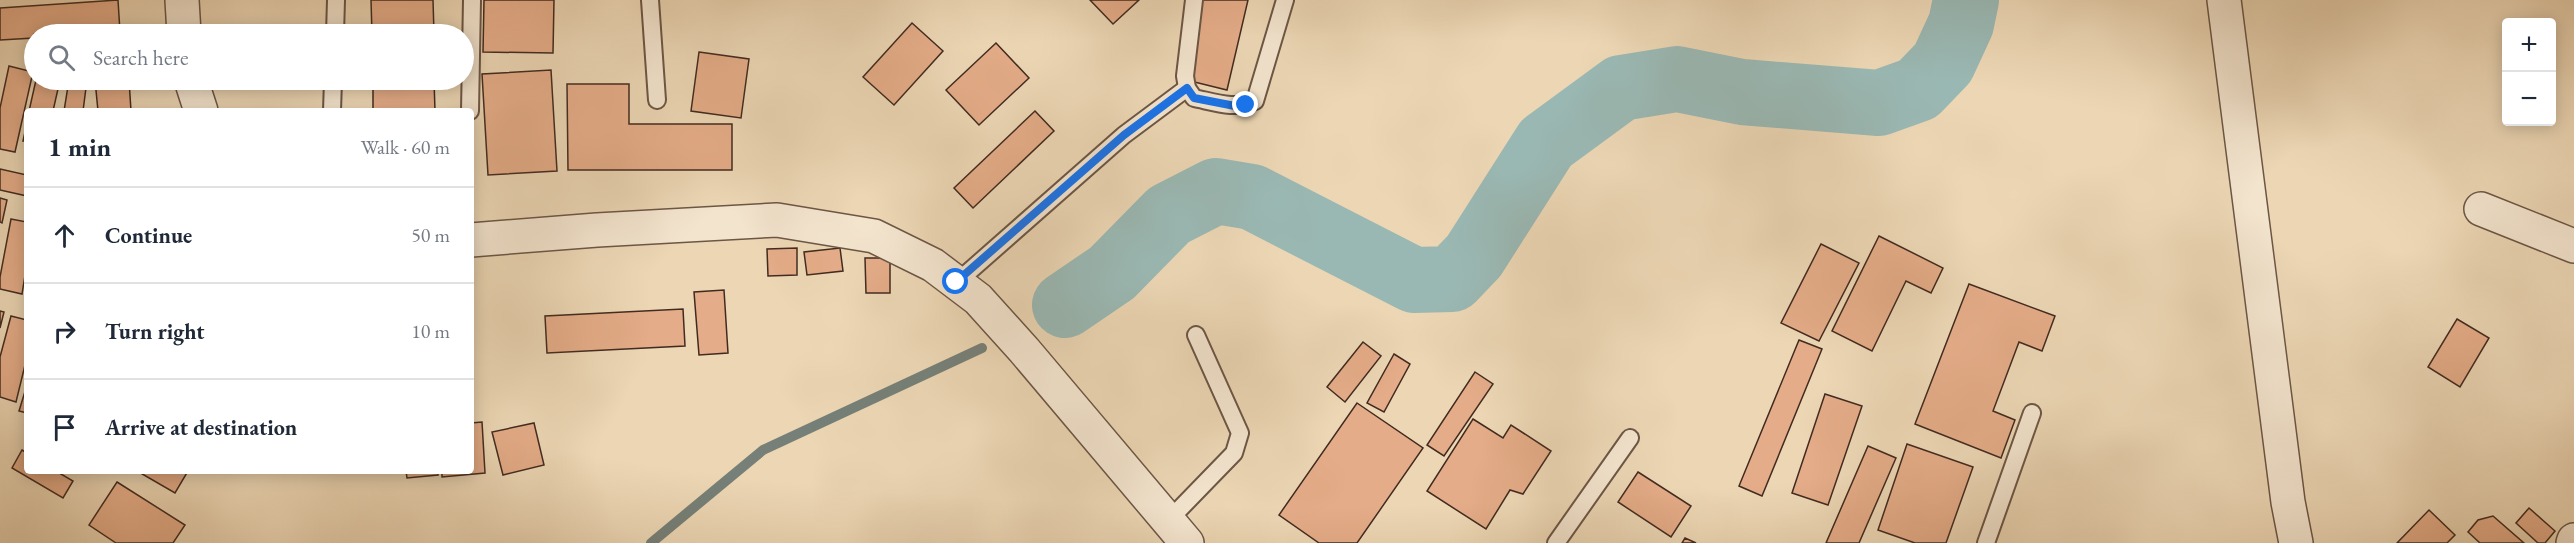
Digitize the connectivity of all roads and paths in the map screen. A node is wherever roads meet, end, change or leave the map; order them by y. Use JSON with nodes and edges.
{"nodes":[{"id":1,"x":182,"y":0,"type":"edge"},
{"id":2,"x":336,"y":0,"type":"edge"},
{"id":3,"x":472,"y":0,"type":"edge"},
{"id":4,"x":650,"y":0,"type":"edge"},
{"id":5,"x":1194,"y":0,"type":"edge"},
{"id":6,"x":1285,"y":0,"type":"edge"},
{"id":7,"x":2224,"y":0,"type":"edge"},
{"id":8,"x":183,"y":24,"type":"edge"},
{"id":9,"x":335,"y":24,"type":"edge"},
{"id":10,"x":472,"y":24,"type":"edge"},
{"id":11,"x":1187,"y":88,"type":"junction"},
{"id":12,"x":194,"y":90,"type":"edge"},
{"id":13,"x":333,"y":90,"type":"edge"},
{"id":14,"x":470,"y":90,"type":"edge"},
{"id":15,"x":657,"y":100,"type":"dead end"},
{"id":16,"x":200,"y":108,"type":"edge"},
{"id":17,"x":332,"y":108,"type":"edge"},
{"id":18,"x":470,"y":108,"type":"edge"},
{"id":19,"x":2481,"y":209,"type":"dead end"},
{"id":20,"x":474,"y":240,"type":"edge"},
{"id":21,"x":2574,"y":246,"type":"edge"},
{"id":22,"x":967,"y":291,"type":"junction"},
{"id":23,"x":1196,"y":335,"type":"dead end"},
{"id":24,"x":2032,"y":413,"type":"dead end"},
{"id":25,"x":1630,"y":438,"type":"dead end"},
{"id":26,"x":1178,"y":532,"type":"edge"},
{"id":27,"x":1556,"y":543,"type":"edge"},
{"id":28,"x":1986,"y":543,"type":"edge"},
{"id":29,"x":2296,"y":543,"type":"edge"}],
"edges":[{"from":1,"to":8,"type":"street"},
{"from":2,"to":9,"type":"lane"},
{"from":3,"to":10,"type":"lane"},
{"from":4,"to":15,"type":"lane"},
{"from":5,"to":11,"type":"lane"},
{"from":6,"to":11,"type":"lane"},
{"from":7,"to":29,"type":"street"},
{"from":11,"to":22,"type":"lane"},
{"from":12,"to":16,"type":"street"},
{"from":13,"to":17,"type":"lane"},
{"from":14,"to":18,"type":"lane"},
{"from":19,"to":21,"type":"street"},
{"from":20,"to":22,"type":"street"},
{"from":22,"to":26,"type":"street"},
{"from":23,"to":26,"type":"lane"},
{"from":24,"to":28,"type":"lane"},
{"from":25,"to":27,"type":"lane"}]}
